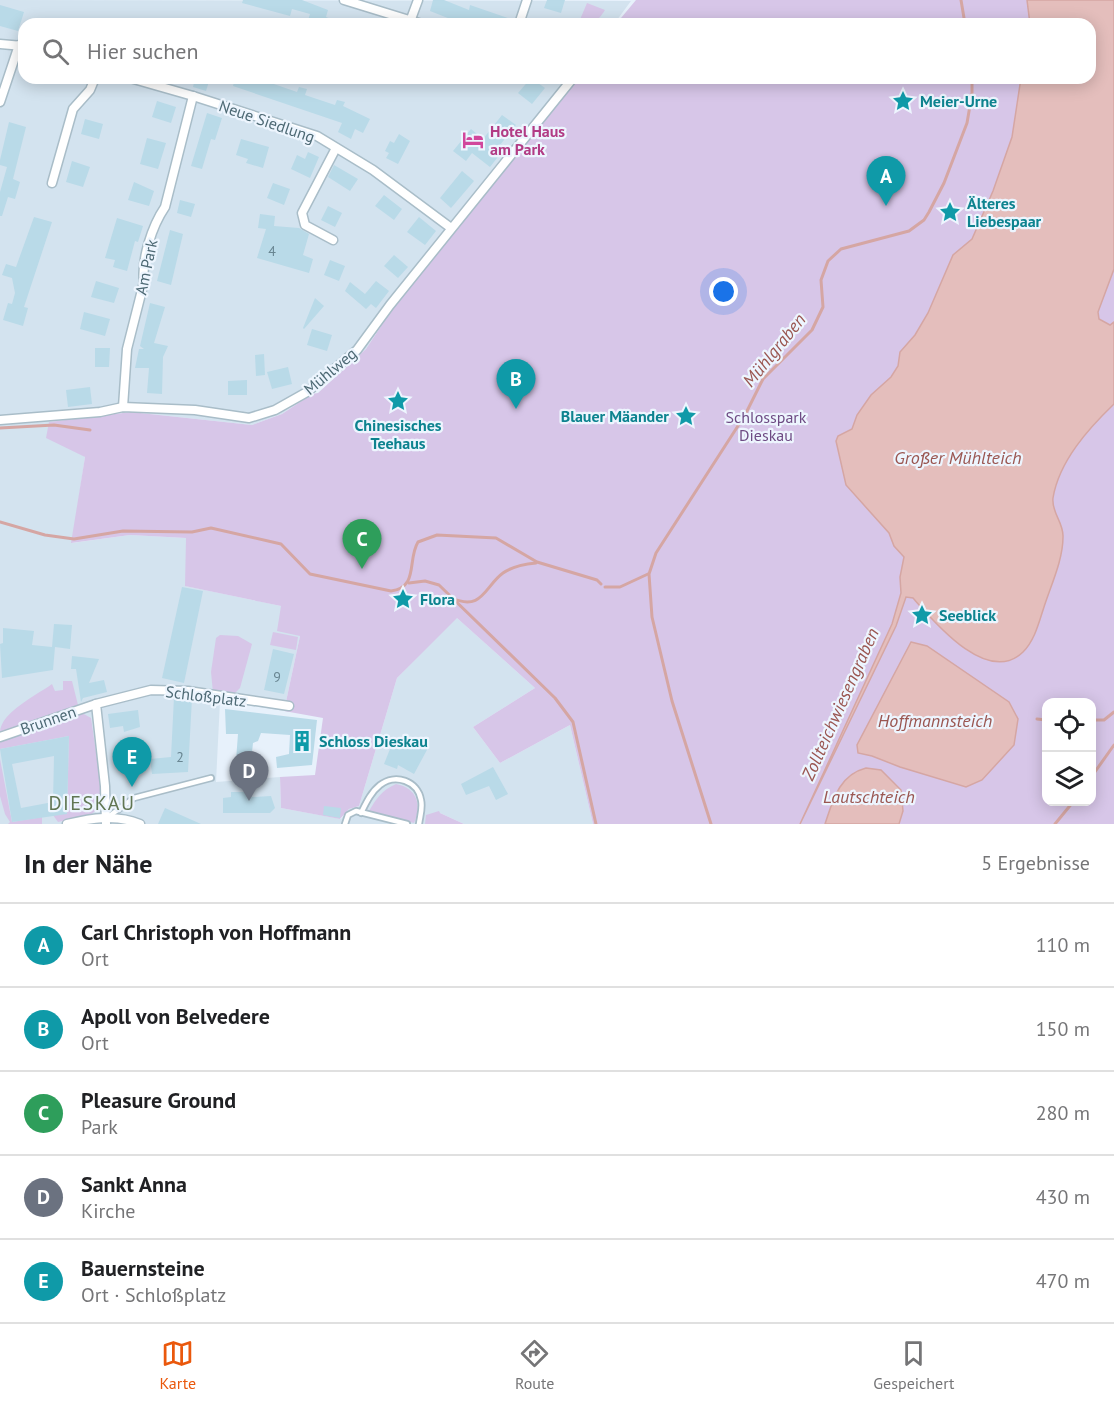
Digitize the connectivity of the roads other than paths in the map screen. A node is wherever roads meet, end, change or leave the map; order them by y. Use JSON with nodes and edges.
{"nodes":[{"id":1,"x":344,"y":0,"type":"edge"},
{"id":2,"x":418,"y":0,"type":"edge"},
{"id":3,"x":527,"y":0,"type":"edge"},
{"id":4,"x":396,"y":18,"type":"edge"},
{"id":5,"x":411,"y":18,"type":"edge"},
{"id":6,"x":521,"y":18,"type":"edge"},
{"id":7,"x":0,"y":44,"type":"edge"},
{"id":8,"x":18,"y":46,"type":"edge"},
{"id":9,"x":18,"y":54,"type":"edge"},
{"id":10,"x":92,"y":84,"type":"edge"},
{"id":11,"x":151,"y":84,"type":"edge"},
{"id":12,"x":568,"y":84,"type":"edge"},
{"id":13,"x":193,"y":96,"type":"junction"},
{"id":14,"x":0,"y":102,"type":"edge"},
{"id":15,"x":336,"y":148,"type":"junction"},
{"id":16,"x":52,"y":183,"type":"dead end"},
{"id":17,"x":451,"y":228,"type":"junction"},
{"id":18,"x":333,"y":240,"type":"dead end"},
{"id":19,"x":123,"y":407,"type":"junction"},
{"id":20,"x":0,"y":420,"type":"edge"},
{"id":21,"x":96,"y":704,"type":"junction"},
{"id":22,"x":289,"y":706,"type":"dead end"},
{"id":23,"x":0,"y":737,"type":"edge"},
{"id":24,"x":211,"y":778,"type":"dead end"},
{"id":25,"x":361,"y":813,"type":"junction"},
{"id":26,"x":106,"y":821,"type":"edge"},
{"id":27,"x":67,"y":824,"type":"edge"},
{"id":28,"x":140,"y":824,"type":"edge"},
{"id":29,"x":345,"y":824,"type":"edge"},
{"id":30,"x":407,"y":824,"type":"edge"},
{"id":31,"x":419,"y":824,"type":"edge"}],
"edges":[{"from":1,"to":4,"type":"street"},
{"from":2,"to":5,"type":"street"},
{"from":3,"to":6,"type":"street"},
{"from":7,"to":8,"type":"street"},
{"from":9,"to":14,"type":"street"},
{"from":10,"to":16,"type":"street"},
{"from":11,"to":13,"type":"street","name":"Neue Siedlung"},
{"from":12,"to":17,"type":"street","name":"Mühlweg"},
{"from":13,"to":15,"type":"street","name":"Neue Siedlung"},
{"from":13,"to":19,"type":"street","name":"Am Park"},
{"from":15,"to":17,"type":"street","name":"Neue Siedlung"},
{"from":15,"to":18,"type":"street"},
{"from":17,"to":19,"type":"street","name":"Mühlweg"},
{"from":19,"to":20,"type":"street","name":"Mühlweg"},
{"from":21,"to":22,"type":"street","name":"Schloßplatz"},
{"from":21,"to":23,"type":"street","name":"Brunnen"},
{"from":21,"to":26,"type":"street"},
{"from":24,"to":26,"type":"lane"},
{"from":25,"to":29,"type":"lane"},
{"from":25,"to":30,"type":"lane"},
{"from":25,"to":31,"type":"lane"},
{"from":26,"to":27,"type":"street"},
{"from":26,"to":28,"type":"street"}]}
